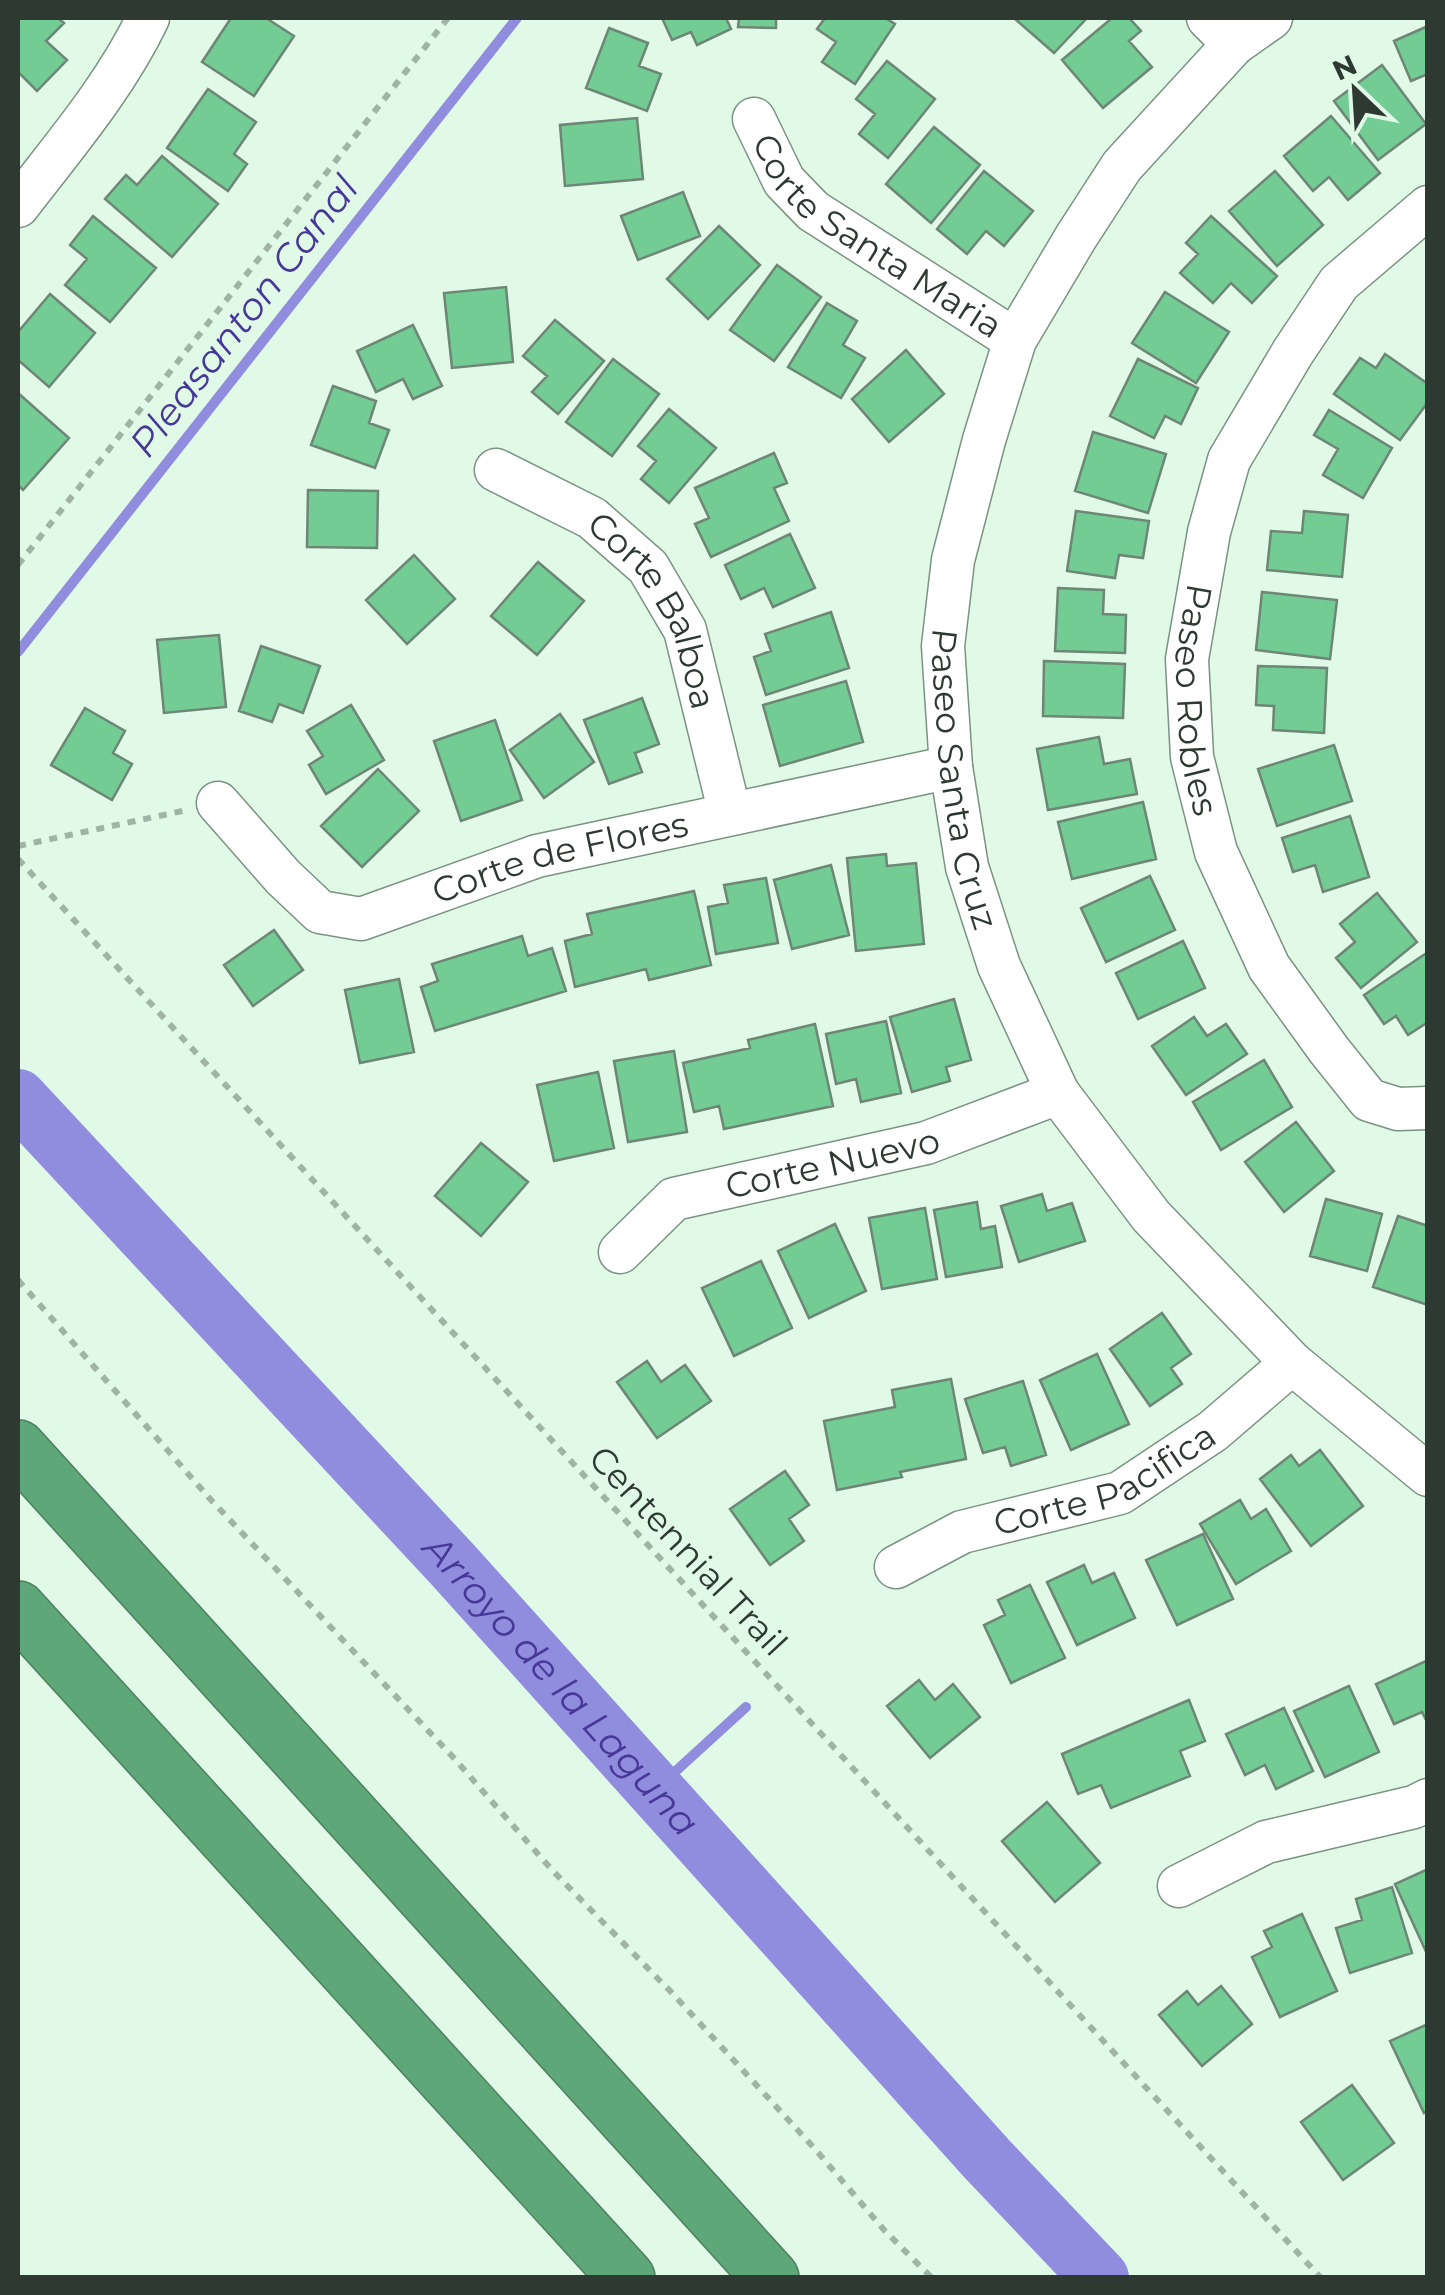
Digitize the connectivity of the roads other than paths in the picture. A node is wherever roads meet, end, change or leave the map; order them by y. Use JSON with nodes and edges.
{"nodes":[{"id":1,"x":148,"y":18,"type":"edge"},
{"id":2,"x":1271,"y":18,"type":"edge"},
{"id":3,"x":1221,"y":31,"type":"edge"},
{"id":4,"x":754,"y":120,"type":"dead end"},
{"id":5,"x":18,"y":206,"type":"edge"},
{"id":6,"x":1428,"y":208,"type":"edge"},
{"id":7,"x":1015,"y":340,"type":"junction"},
{"id":8,"x":496,"y":470,"type":"dead end"},
{"id":9,"x":951,"y":767,"type":"junction"},
{"id":10,"x":218,"y":803,"type":"road end"},
{"id":11,"x":730,"y":814,"type":"junction"},
{"id":12,"x":1058,"y":1093,"type":"junction"},
{"id":13,"x":1428,"y":1108,"type":"edge"},
{"id":14,"x":620,"y":1252,"type":"dead end"},
{"id":15,"x":1292,"y":1363,"type":"junction"},
{"id":16,"x":18,"y":1448,"type":"edge"},
{"id":17,"x":1428,"y":1475,"type":"edge"},
{"id":18,"x":896,"y":1567,"type":"dead end"},
{"id":19,"x":18,"y":1609,"type":"edge"},
{"id":20,"x":1428,"y":1800,"type":"edge"},
{"id":21,"x":1179,"y":1886,"type":"dead end"},
{"id":22,"x":627,"y":2278,"type":"edge"},
{"id":23,"x":771,"y":2278,"type":"edge"}],
"edges":[{"from":1,"to":5,"type":"street"},
{"from":2,"to":3,"type":"street","name":"Paseo Santa Cruz"},
{"from":3,"to":7,"type":"street","name":"Paseo Santa Cruz"},
{"from":4,"to":7,"type":"street","name":"Corte Santa Maria"},
{"from":6,"to":13,"type":"street","name":"Paseo Robles"},
{"from":7,"to":9,"type":"street","name":"Paseo Santa Cruz"},
{"from":8,"to":11,"type":"street","name":"Corte Balboa"},
{"from":9,"to":11,"type":"street","name":"Corte de Flores"},
{"from":9,"to":12,"type":"street","name":"Paseo Santa Cruz"},
{"from":10,"to":11,"type":"street","name":"Corte de Flores"},
{"from":12,"to":14,"type":"street","name":"Corte Nuevo"},
{"from":12,"to":15,"type":"street","name":"Paseo Santa Cruz"},
{"from":15,"to":17,"type":"street","name":"Paseo Santa Cruz"},
{"from":15,"to":18,"type":"street","name":"Corte Pacifica"},
{"from":16,"to":23,"type":"highway"},
{"from":19,"to":22,"type":"highway"},
{"from":20,"to":21,"type":"street"}]}
